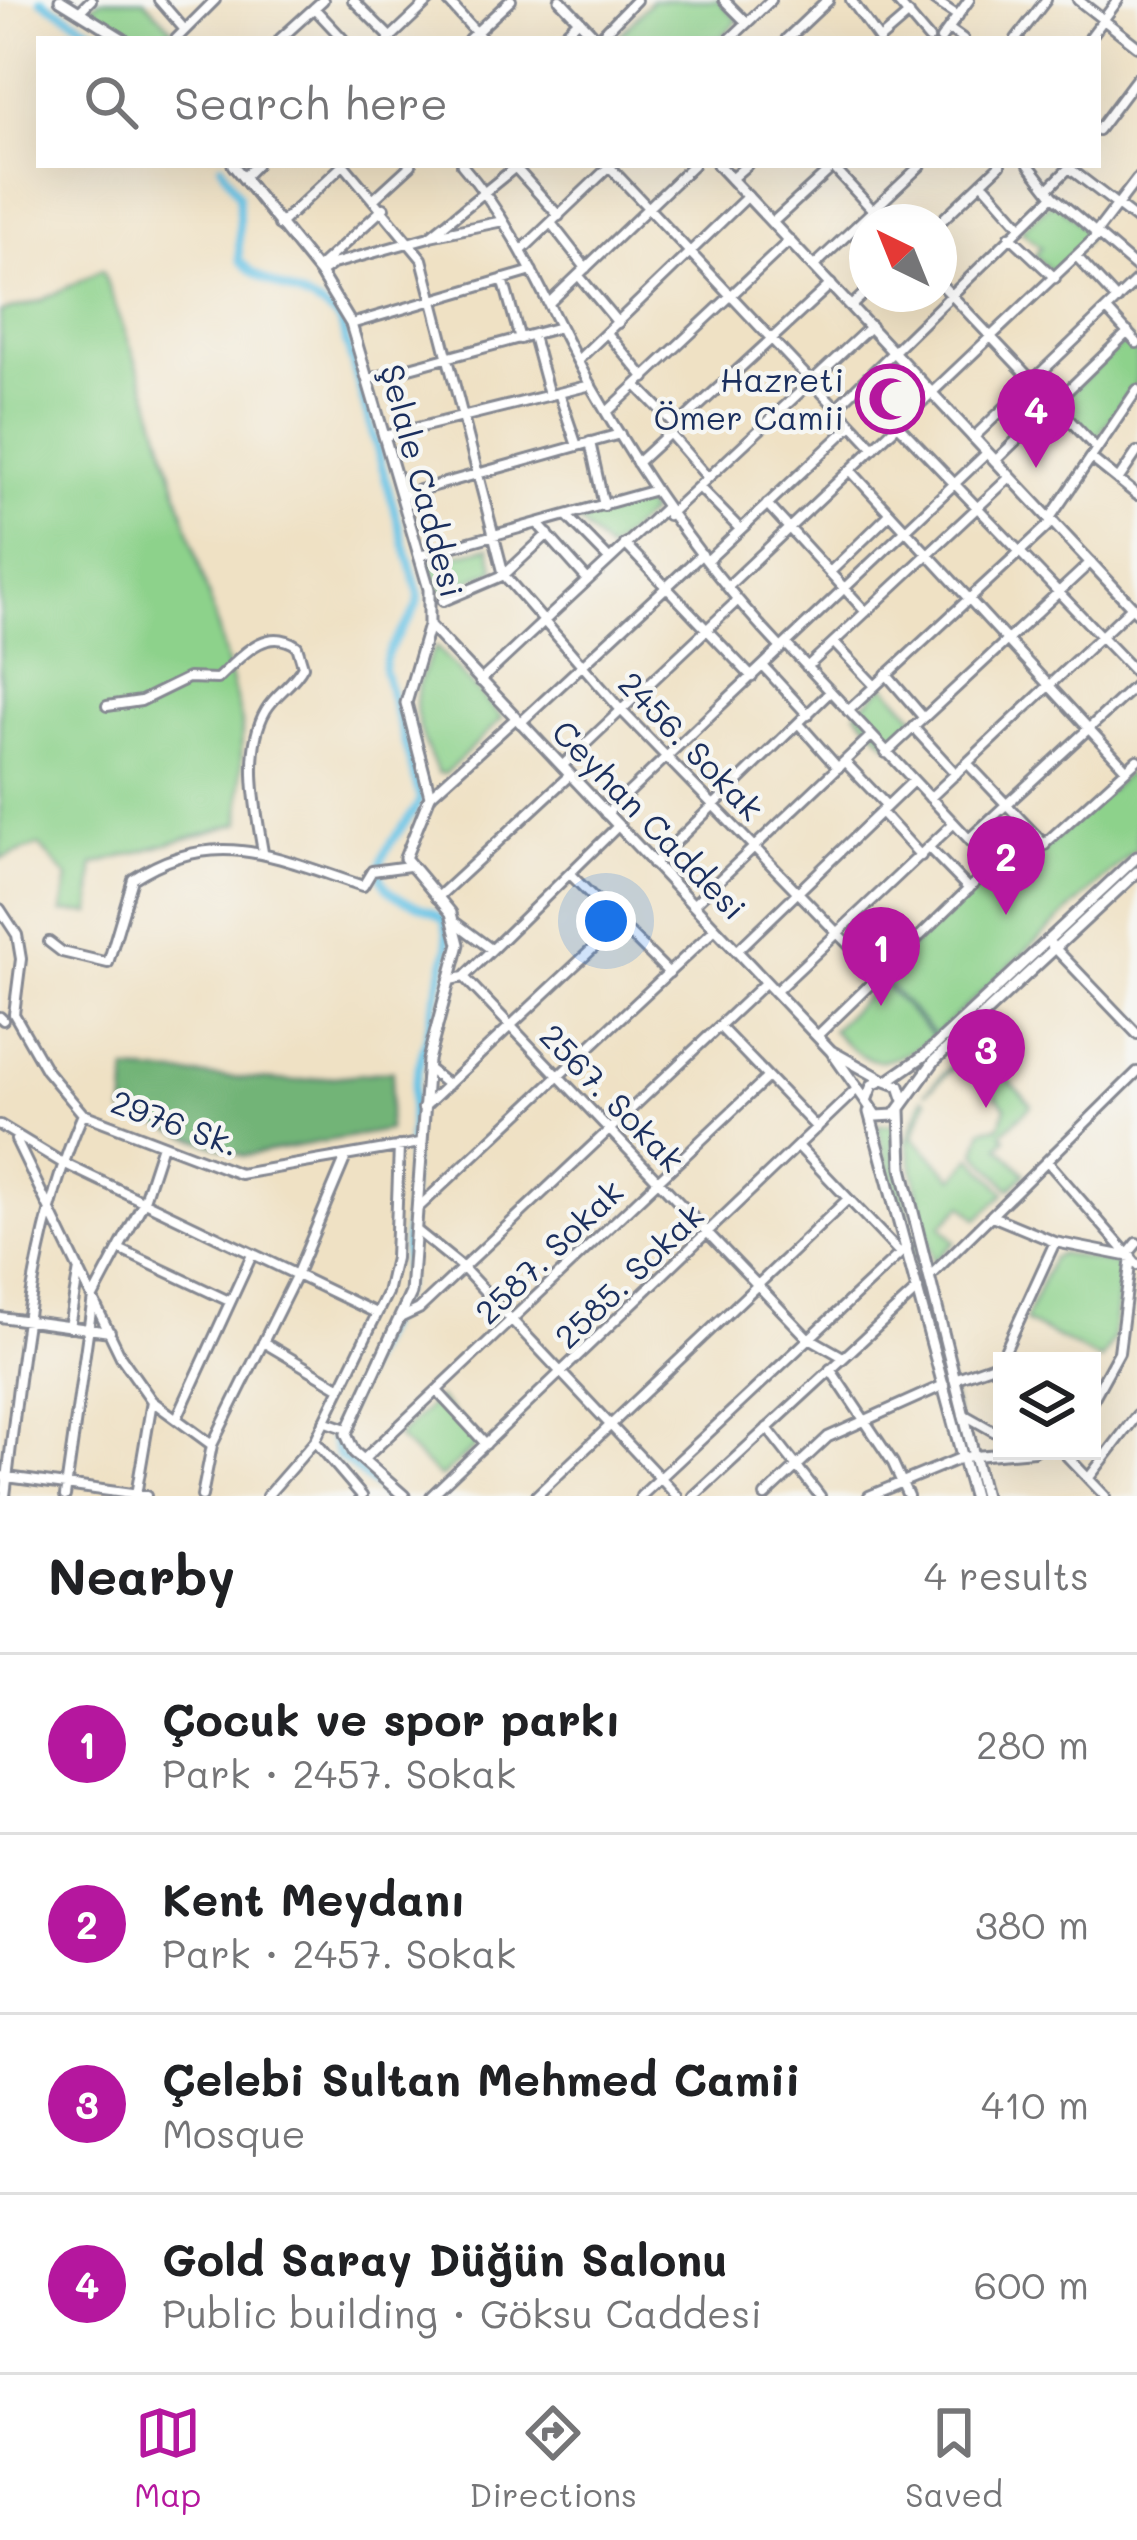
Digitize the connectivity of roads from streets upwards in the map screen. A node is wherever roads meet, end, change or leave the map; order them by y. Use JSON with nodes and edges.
{"nodes":[{"id":1,"x":60,"y":0,"type":"edge"},
{"id":2,"x":91,"y":0,"type":"edge"},
{"id":3,"x":159,"y":0,"type":"edge"},
{"id":4,"x":215,"y":0,"type":"edge"},
{"id":5,"x":323,"y":0,"type":"edge"},
{"id":6,"x":353,"y":0,"type":"edge"},
{"id":7,"x":430,"y":0,"type":"edge"},
{"id":8,"x":447,"y":0,"type":"edge"},
{"id":9,"x":512,"y":0,"type":"edge"},
{"id":10,"x":560,"y":0,"type":"edge"},
{"id":11,"x":636,"y":0,"type":"edge"},
{"id":12,"x":724,"y":0,"type":"edge"},
{"id":13,"x":771,"y":0,"type":"edge"},
{"id":14,"x":828,"y":0,"type":"edge"},
{"id":15,"x":851,"y":0,"type":"edge"},
{"id":16,"x":896,"y":0,"type":"edge"},
{"id":17,"x":934,"y":0,"type":"edge"},
{"id":18,"x":969,"y":0,"type":"edge"},
{"id":19,"x":1046,"y":0,"type":"edge"},
{"id":20,"x":1078,"y":0,"type":"edge"},
{"id":21,"x":1118,"y":0,"type":"edge"},
{"id":22,"x":314,"y":8,"type":"junction"},
{"id":23,"x":79,"y":12,"type":"junction"},
{"id":24,"x":909,"y":14,"type":"junction"},
{"id":25,"x":958,"y":16,"type":"junction"},
{"id":26,"x":1103,"y":19,"type":"junction"},
{"id":27,"x":579,"y":20,"type":"junction"},
{"id":28,"x":747,"y":23,"type":"junction"},
{"id":29,"x":949,"y":28,"type":"junction"},
{"id":30,"x":185,"y":30,"type":"junction"},
{"id":31,"x":118,"y":36,"type":"edge"},
{"id":32,"x":179,"y":36,"type":"edge"},
{"id":33,"x":283,"y":36,"type":"edge"},
{"id":34,"x":340,"y":36,"type":"edge"},
{"id":35,"x":388,"y":36,"type":"edge"},
{"id":36,"x":392,"y":36,"type":"edge"},
{"id":37,"x":475,"y":36,"type":"edge"},
{"id":38,"x":477,"y":36,"type":"edge"},
{"id":39,"x":562,"y":36,"type":"edge"},
{"id":40,"x":594,"y":36,"type":"edge"},
{"id":41,"x":600,"y":36,"type":"edge"},
{"id":42,"x":733,"y":36,"type":"edge"},
{"id":43,"x":790,"y":36,"type":"edge"},
{"id":44,"x":877,"y":36,"type":"edge"},
{"id":45,"x":883,"y":36,"type":"edge"},
{"id":46,"x":927,"y":36,"type":"edge"},
{"id":47,"x":943,"y":36,"type":"edge"},
{"id":48,"x":959,"y":36,"type":"edge"},
{"id":49,"x":1018,"y":36,"type":"edge"},
{"id":50,"x":1091,"y":36,"type":"edge"},
{"id":51,"x":1137,"y":46,"type":"edge"},
{"id":52,"x":1137,"y":78,"type":"edge"},
{"id":53,"x":1101,"y":126,"type":"edge"},
{"id":54,"x":235,"y":168,"type":"edge"},
{"id":55,"x":253,"y":168,"type":"edge"},
{"id":56,"x":341,"y":168,"type":"edge"},
{"id":57,"x":347,"y":168,"type":"edge"},
{"id":58,"x":408,"y":168,"type":"edge"},
{"id":59,"x":465,"y":168,"type":"edge"},
{"id":60,"x":513,"y":168,"type":"edge"},
{"id":61,"x":517,"y":168,"type":"edge"},
{"id":62,"x":608,"y":168,"type":"edge"},
{"id":63,"x":612,"y":168,"type":"edge"},
{"id":64,"x":690,"y":168,"type":"edge"},
{"id":65,"x":721,"y":168,"type":"edge"},
{"id":66,"x":743,"y":168,"type":"edge"},
{"id":67,"x":830,"y":168,"type":"edge"},
{"id":68,"x":834,"y":168,"type":"edge"},
{"id":69,"x":918,"y":168,"type":"edge"},
{"id":70,"x":993,"y":168,"type":"edge"},
{"id":71,"x":1031,"y":168,"type":"edge"},
{"id":72,"x":1069,"y":168,"type":"edge"},
{"id":73,"x":1071,"y":168,"type":"edge"},
{"id":74,"x":243,"y":178,"type":"junction"},
{"id":75,"x":731,"y":178,"type":"junction"},
{"id":76,"x":1137,"y":179,"type":"edge"},
{"id":77,"x":982,"y":182,"type":"junction"},
{"id":78,"x":485,"y":191,"type":"junction"},
{"id":79,"x":1051,"y":192,"type":"junction"},
{"id":80,"x":748,"y":196,"type":"junction"},
{"id":81,"x":375,"y":198,"type":"junction"},
{"id":82,"x":867,"y":204,"type":"edge"},
{"id":83,"x":881,"y":204,"type":"edge"},
{"id":84,"x":1118,"y":205,"type":"junction"},
{"id":85,"x":957,"y":206,"type":"edge"},
{"id":86,"x":384,"y":208,"type":"junction"},
{"id":87,"x":646,"y":209,"type":"junction"},
{"id":88,"x":555,"y":219,"type":"junction"},
{"id":89,"x":1137,"y":220,"type":"edge"},
{"id":90,"x":503,"y":221,"type":"junction"},
{"id":91,"x":772,"y":222,"type":"junction"},
{"id":92,"x":279,"y":225,"type":"junction"},
{"id":93,"x":1021,"y":226,"type":"junction"},
{"id":94,"x":849,"y":234,"type":"edge"},
{"id":95,"x":1096,"y":235,"type":"junction"},
{"id":96,"x":428,"y":236,"type":"junction"},
{"id":97,"x":1010,"y":236,"type":"junction"},
{"id":98,"x":790,"y":240,"type":"junction"},
{"id":99,"x":414,"y":243,"type":"junction"},
{"id":100,"x":521,"y":251,"type":"junction"},
{"id":101,"x":688,"y":254,"type":"junction"},
{"id":102,"x":1077,"y":257,"type":"junction"},
{"id":103,"x":814,"y":266,"type":"junction"},
{"id":104,"x":1137,"y":268,"type":"edge"},
{"id":105,"x":318,"y":271,"type":"junction"},
{"id":106,"x":532,"y":271,"type":"junction"},
{"id":107,"x":582,"y":272,"type":"junction"},
{"id":108,"x":1055,"y":278,"type":"junction"},
{"id":109,"x":503,"y":279,"type":"junction"},
{"id":110,"x":1137,"y":280,"type":"edge"},
{"id":111,"x":831,"y":284,"type":"junction"},
{"id":112,"x":957,"y":285,"type":"edge"},
{"id":113,"x":730,"y":297,"type":"junction"},
{"id":114,"x":1117,"y":300,"type":"junction"},
{"id":115,"x":433,"y":302,"type":"junction"},
{"id":116,"x":957,"y":302,"type":"edge"},
{"id":117,"x":549,"y":303,"type":"junction"},
{"id":118,"x":849,"y":304,"type":"edge"},
{"id":119,"x":1107,"y":310,"type":"junction"},
{"id":120,"x":857,"y":312,"type":"edge"},
{"id":121,"x":929,"y":312,"type":"edge"},
{"id":122,"x":618,"y":323,"type":"junction"},
{"id":123,"x":351,"y":324,"type":"junction"},
{"id":124,"x":871,"y":326,"type":"junction"},
{"id":125,"x":560,"y":327,"type":"junction"},
{"id":126,"x":1128,"y":332,"type":"junction"},
{"id":127,"x":607,"y":333,"type":"junction"},
{"id":128,"x":533,"y":336,"type":"junction"},
{"id":129,"x":992,"y":337,"type":"junction"},
{"id":130,"x":520,"y":339,"type":"junction"},
{"id":131,"x":769,"y":339,"type":"junction"},
{"id":132,"x":1137,"y":343,"type":"edge"},
{"id":133,"x":892,"y":349,"type":"junction"},
{"id":134,"x":450,"y":357,"type":"junction"},
{"id":135,"x":579,"y":359,"type":"junction"},
{"id":136,"x":645,"y":378,"type":"junction"},
{"id":137,"x":369,"y":379,"type":"junction"},
{"id":138,"x":1033,"y":381,"type":"junction"},
{"id":139,"x":810,"y":382,"type":"junction"},
{"id":140,"x":591,"y":385,"type":"junction"},
{"id":141,"x":638,"y":387,"type":"junction"},
{"id":142,"x":1137,"y":390,"type":"edge"},
{"id":143,"x":554,"y":394,"type":"junction"},
{"id":144,"x":932,"y":394,"type":"junction"},
{"id":145,"x":1054,"y":404,"type":"junction"},
{"id":146,"x":835,"y":409,"type":"junction"},
{"id":147,"x":607,"y":412,"type":"junction"},
{"id":148,"x":465,"y":417,"type":"junction"},
{"id":149,"x":852,"y":425,"type":"junction"},
{"id":150,"x":899,"y":426,"type":"junction"},
{"id":151,"x":674,"y":430,"type":"junction"},
{"id":152,"x":620,"y":434,"type":"junction"},
{"id":153,"x":385,"y":436,"type":"junction"},
{"id":154,"x":973,"y":438,"type":"junction"},
{"id":155,"x":590,"y":442,"type":"junction"},
{"id":156,"x":577,"y":446,"type":"junction"},
{"id":157,"x":874,"y":448,"type":"junction"},
{"id":158,"x":1137,"y":452,"type":"edge"},
{"id":159,"x":1093,"y":453,"type":"junction"},
{"id":160,"x":991,"y":457,"type":"junction"},
{"id":161,"x":638,"y":463,"type":"junction"},
{"id":162,"x":850,"y":471,"type":"junction"},
{"id":163,"x":480,"y":475,"type":"junction"},
{"id":164,"x":1010,"y":477,"type":"junction"},
{"id":165,"x":708,"y":478,"type":"junction"},
{"id":166,"x":1118,"y":480,"type":"junction"},
{"id":167,"x":955,"y":484,"type":"junction"},
{"id":168,"x":699,"y":487,"type":"junction"},
{"id":169,"x":652,"y":491,"type":"junction"},
{"id":170,"x":402,"y":495,"type":"junction"},
{"id":171,"x":1137,"y":495,"type":"edge"},
{"id":172,"x":767,"y":504,"type":"junction"},
{"id":173,"x":604,"y":506,"type":"junction"},
{"id":174,"x":980,"y":506,"type":"junction"},
{"id":175,"x":666,"y":512,"type":"junction"},
{"id":176,"x":889,"y":515,"type":"junction"},
{"id":177,"x":567,"y":517,"type":"junction"},
{"id":178,"x":1051,"y":519,"type":"junction"},
{"id":179,"x":538,"y":524,"type":"junction"},
{"id":180,"x":790,"y":528,"type":"junction"},
{"id":181,"x":740,"y":530,"type":"junction"},
{"id":182,"x":903,"y":533,"type":"junction"},
{"id":183,"x":548,"y":534,"type":"junction"},
{"id":184,"x":495,"y":536,"type":"junction"},
{"id":185,"x":625,"y":544,"type":"junction"},
{"id":186,"x":1019,"y":551,"type":"junction"},
{"id":187,"x":419,"y":556,"type":"junction"},
{"id":188,"x":705,"y":557,"type":"junction"},
{"id":189,"x":925,"y":557,"type":"junction"},
{"id":190,"x":609,"y":559,"type":"junction"},
{"id":191,"x":1091,"y":562,"type":"junction"},
{"id":192,"x":830,"y":571,"type":"junction"},
{"id":193,"x":503,"y":575,"type":"junction"},
{"id":194,"x":586,"y":579,"type":"junction"},
{"id":195,"x":728,"y":586,"type":"junction"},
{"id":196,"x":666,"y":587,"type":"junction"},
{"id":197,"x":845,"y":588,"type":"junction"},
{"id":198,"x":1058,"y":593,"type":"junction"},
{"id":199,"x":966,"y":600,"type":"junction"},
{"id":200,"x":443,"y":601,"type":"dead end"},
{"id":201,"x":737,"y":602,"type":"junction"},
{"id":202,"x":1135,"y":610,"type":"edge"},
{"id":203,"x":866,"y":612,"type":"junction"},
{"id":204,"x":539,"y":621,"type":"junction"},
{"id":205,"x":429,"y":625,"type":"junction"},
{"id":206,"x":706,"y":630,"type":"junction"},
{"id":207,"x":1099,"y":638,"type":"junction"},
{"id":208,"x":833,"y":642,"type":"junction"},
{"id":209,"x":1006,"y":642,"type":"junction"},
{"id":210,"x":784,"y":646,"type":"junction"},
{"id":211,"x":763,"y":666,"type":"junction"},
{"id":212,"x":581,"y":667,"type":"junction"},
{"id":213,"x":807,"y":668,"type":"junction"},
{"id":214,"x":886,"y":674,"type":"junction"},
{"id":215,"x":1137,"y":674,"type":"edge"},
{"id":216,"x":752,"y":676,"type":"junction"},
{"id":217,"x":478,"y":682,"type":"junction"},
{"id":218,"x":1137,"y":684,"type":"edge"},
{"id":219,"x":874,"y":685,"type":"junction"},
{"id":220,"x":1048,"y":686,"type":"junction"},
{"id":221,"x":830,"y":692,"type":"junction"},
{"id":222,"x":107,"y":706,"type":"dead end"},
{"id":223,"x":620,"y":710,"type":"junction"},
{"id":224,"x":848,"y":711,"type":"junction"},
{"id":225,"x":808,"y":715,"type":"junction"},
{"id":226,"x":923,"y":717,"type":"junction"},
{"id":227,"x":517,"y":721,"type":"junction"},
{"id":228,"x":799,"y":724,"type":"junction"},
{"id":229,"x":913,"y":727,"type":"junction"},
{"id":230,"x":1088,"y":730,"type":"junction"},
{"id":231,"x":871,"y":737,"type":"junction"},
{"id":232,"x":886,"y":753,"type":"junction"},
{"id":233,"x":666,"y":757,"type":"junction"},
{"id":234,"x":1137,"y":760,"type":"edge"},
{"id":235,"x":968,"y":764,"type":"junction"},
{"id":236,"x":842,"y":765,"type":"junction"},
{"id":237,"x":1126,"y":770,"type":"junction"},
{"id":238,"x":565,"y":771,"type":"junction"},
{"id":239,"x":956,"y":774,"type":"junction"},
{"id":240,"x":913,"y":781,"type":"junction"},
{"id":241,"x":430,"y":796,"type":"junction"},
{"id":242,"x":930,"y":798,"type":"junction"},
{"id":243,"x":715,"y":804,"type":"junction"},
{"id":244,"x":1006,"y":805,"type":"junction"},
{"id":245,"x":884,"y":809,"type":"junction"},
{"id":246,"x":606,"y":814,"type":"junction"},
{"id":247,"x":954,"y":823,"type":"junction"},
{"id":248,"x":617,"y":826,"type":"junction"},
{"id":249,"x":969,"y":839,"type":"junction"},
{"id":250,"x":1046,"y":846,"type":"junction"},
{"id":251,"x":756,"y":848,"type":"junction"},
{"id":252,"x":262,"y":852,"type":"junction"},
{"id":253,"x":925,"y":852,"type":"junction"},
{"id":254,"x":1137,"y":857,"type":"edge"},
{"id":255,"x":653,"y":864,"type":"junction"},
{"id":256,"x":409,"y":866,"type":"junction"},
{"id":257,"x":998,"y":870,"type":"junction"},
{"id":258,"x":1137,"y":872,"type":"edge"},
{"id":259,"x":569,"y":874,"type":"junction"},
{"id":260,"x":969,"y":890,"type":"junction"},
{"id":261,"x":798,"y":892,"type":"junction"},
{"id":262,"x":437,"y":898,"type":"junction"},
{"id":263,"x":693,"y":905,"type":"junction"},
{"id":264,"x":2,"y":915,"type":"edge"},
{"id":265,"x":621,"y":922,"type":"junction"},
{"id":266,"x":456,"y":923,"type":"junction"},
{"id":267,"x":715,"y":929,"type":"junction"},
{"id":268,"x":838,"y":934,"type":"junction"},
{"id":269,"x":49,"y":942,"type":"dead end"},
{"id":270,"x":1051,"y":945,"type":"junction"},
{"id":271,"x":491,"y":949,"type":"junction"},
{"id":272,"x":736,"y":951,"type":"junction"},
{"id":273,"x":669,"y":973,"type":"junction"},
{"id":274,"x":878,"y":975,"type":"junction"},
{"id":275,"x":464,"y":977,"type":"junction"},
{"id":276,"x":450,"y":980,"type":"junction"},
{"id":277,"x":766,"y":982,"type":"junction"},
{"id":278,"x":775,"y":992,"type":"junction"},
{"id":279,"x":14,"y":1014,"type":"junction"},
{"id":280,"x":1,"y":1020,"type":"edge"},
{"id":281,"x":511,"y":1026,"type":"junction"},
{"id":282,"x":720,"y":1027,"type":"junction"},
{"id":283,"x":1137,"y":1034,"type":"edge"},
{"id":284,"x":817,"y":1036,"type":"junction"},
{"id":285,"x":831,"y":1051,"type":"junction"},
{"id":286,"x":427,"y":1068,"type":"junction"},
{"id":287,"x":1137,"y":1072,"type":"edge"},
{"id":288,"x":561,"y":1077,"type":"junction"},
{"id":289,"x":768,"y":1077,"type":"junction"},
{"id":290,"x":886,"y":1080,"type":"junction"},
{"id":291,"x":448,"y":1085,"type":"junction"},
{"id":292,"x":858,"y":1088,"type":"junction"},
{"id":293,"x":867,"y":1104,"type":"junction"},
{"id":294,"x":902,"y":1104,"type":"junction"},
{"id":295,"x":422,"y":1108,"type":"junction"},
{"id":296,"x":82,"y":1114,"type":"junction"},
{"id":297,"x":0,"y":1125,"type":"edge"},
{"id":298,"x":610,"y":1129,"type":"junction"},
{"id":299,"x":817,"y":1129,"type":"junction"},
{"id":300,"x":15,"y":1139,"type":"junction"},
{"id":301,"x":420,"y":1143,"type":"junction"},
{"id":302,"x":162,"y":1145,"type":"junction"},
{"id":303,"x":399,"y":1146,"type":"junction"},
{"id":304,"x":799,"y":1147,"type":"junction"},
{"id":305,"x":345,"y":1157,"type":"junction"},
{"id":306,"x":1047,"y":1161,"type":"junction"},
{"id":307,"x":61,"y":1162,"type":"junction"},
{"id":308,"x":659,"y":1180,"type":"junction"},
{"id":309,"x":848,"y":1199,"type":"junction"},
{"id":310,"x":142,"y":1203,"type":"junction"},
{"id":311,"x":417,"y":1209,"type":"junction"},
{"id":312,"x":48,"y":1215,"type":"junction"},
{"id":313,"x":992,"y":1216,"type":"junction"},
{"id":314,"x":416,"y":1230,"type":"junction"},
{"id":315,"x":707,"y":1234,"type":"junction"},
{"id":316,"x":1055,"y":1242,"type":"junction"},
{"id":317,"x":1137,"y":1243,"type":"edge"},
{"id":318,"x":119,"y":1249,"type":"junction"},
{"id":319,"x":904,"y":1250,"type":"junction"},
{"id":320,"x":251,"y":1257,"type":"junction"},
{"id":321,"x":1132,"y":1259,"type":"edge"},
{"id":322,"x":463,"y":1268,"type":"junction"},
{"id":323,"x":80,"y":1269,"type":"junction"},
{"id":324,"x":295,"y":1278,"type":"junction"},
{"id":325,"x":928,"y":1278,"type":"junction"},
{"id":326,"x":756,"y":1286,"type":"junction"},
{"id":327,"x":918,"y":1288,"type":"junction"},
{"id":328,"x":93,"y":1297,"type":"junction"},
{"id":329,"x":230,"y":1301,"type":"junction"},
{"id":330,"x":376,"y":1313,"type":"junction"},
{"id":331,"x":0,"y":1317,"type":"edge"},
{"id":332,"x":400,"y":1318,"type":"junction"},
{"id":333,"x":26,"y":1321,"type":"junction"},
{"id":334,"x":511,"y":1321,"type":"junction"},
{"id":335,"x":69,"y":1327,"type":"junction"},
{"id":336,"x":88,"y":1330,"type":"junction"},
{"id":337,"x":110,"y":1332,"type":"junction"},
{"id":338,"x":806,"y":1336,"type":"junction"},
{"id":339,"x":263,"y":1342,"type":"junction"},
{"id":340,"x":1006,"y":1352,"type":"edge"},
{"id":341,"x":843,"y":1357,"type":"junction"},
{"id":342,"x":993,"y":1365,"type":"edge"},
{"id":343,"x":830,"y":1369,"type":"junction"},
{"id":344,"x":563,"y":1373,"type":"junction"},
{"id":345,"x":949,"y":1382,"type":"junction"},
{"id":346,"x":1101,"y":1384,"type":"edge"},
{"id":347,"x":340,"y":1387,"type":"junction"},
{"id":348,"x":437,"y":1391,"type":"junction"},
{"id":349,"x":152,"y":1401,"type":"junction"},
{"id":350,"x":963,"y":1414,"type":"junction"},
{"id":351,"x":1137,"y":1415,"type":"edge"},
{"id":352,"x":864,"y":1417,"type":"junction"},
{"id":353,"x":177,"y":1418,"type":"junction"},
{"id":354,"x":611,"y":1424,"type":"junction"},
{"id":355,"x":335,"y":1425,"type":"junction"},
{"id":356,"x":767,"y":1428,"type":"junction"},
{"id":357,"x":993,"y":1431,"type":"edge"},
{"id":358,"x":315,"y":1441,"type":"junction"},
{"id":359,"x":486,"y":1444,"type":"junction"},
{"id":360,"x":212,"y":1445,"type":"junction"},
{"id":361,"x":993,"y":1454,"type":"edge"},
{"id":362,"x":968,"y":1456,"type":"junction"},
{"id":363,"x":363,"y":1460,"type":"junction"},
{"id":364,"x":1072,"y":1460,"type":"edge"},
{"id":365,"x":799,"y":1464,"type":"junction"},
{"id":366,"x":4,"y":1476,"type":"edge"},
{"id":367,"x":659,"y":1478,"type":"junction"},
{"id":368,"x":1094,"y":1480,"type":"junction"},
{"id":369,"x":905,"y":1483,"type":"junction"},
{"id":370,"x":66,"y":1491,"type":"edge"},
{"id":371,"x":136,"y":1495,"type":"edge"},
{"id":372,"x":5,"y":1496,"type":"edge"},
{"id":373,"x":146,"y":1496,"type":"edge"},
{"id":374,"x":202,"y":1496,"type":"edge"},
{"id":375,"x":267,"y":1496,"type":"edge"},
{"id":376,"x":362,"y":1496,"type":"edge"},
{"id":377,"x":404,"y":1496,"type":"edge"},
{"id":378,"x":431,"y":1496,"type":"edge"},
{"id":379,"x":536,"y":1496,"type":"edge"},
{"id":380,"x":641,"y":1496,"type":"edge"},
{"id":381,"x":677,"y":1496,"type":"edge"},
{"id":382,"x":694,"y":1496,"type":"edge"},
{"id":383,"x":765,"y":1496,"type":"edge"},
{"id":384,"x":820,"y":1496,"type":"edge"},
{"id":385,"x":868,"y":1496,"type":"edge"},
{"id":386,"x":908,"y":1496,"type":"edge"},
{"id":387,"x":973,"y":1496,"type":"edge"},
{"id":388,"x":984,"y":1496,"type":"edge"},
{"id":389,"x":1091,"y":1496,"type":"edge"},
{"id":390,"x":1105,"y":1496,"type":"edge"}],
"edges":[{"from":1,"to":23,"type":"street"},
{"from":2,"to":23,"type":"street"},
{"from":3,"to":30,"type":"street"},
{"from":4,"to":30,"type":"street"},
{"from":5,"to":22,"type":"street"},
{"from":6,"to":35,"type":"street"},
{"from":7,"to":36,"type":"street"},
{"from":8,"to":37,"type":"street"},
{"from":9,"to":38,"type":"street"},
{"from":10,"to":27,"type":"street"},
{"from":11,"to":41,"type":"street"},
{"from":12,"to":28,"type":"street"},
{"from":13,"to":28,"type":"street"},
{"from":14,"to":43,"type":"street"},
{"from":15,"to":44,"type":"street"},
{"from":16,"to":24,"type":"street"},
{"from":17,"to":25,"type":"street"},
{"from":18,"to":25,"type":"street"},
{"from":19,"to":49,"type":"street"},
{"from":20,"to":26,"type":"street"},
{"from":21,"to":26,"type":"street"},
{"from":22,"to":33,"type":"street"},
{"from":22,"to":34,"type":"street"},
{"from":23,"to":31,"type":"street"},
{"from":24,"to":45,"type":"street"},
{"from":24,"to":46,"type":"street"},
{"from":25,"to":29,"type":"street"},
{"from":26,"to":50,"type":"street"},
{"from":26,"to":51,"type":"street"},
{"from":27,"to":39,"type":"street"},
{"from":27,"to":40,"type":"street"},
{"from":28,"to":42,"type":"street"},
{"from":29,"to":47,"type":"street"},
{"from":29,"to":48,"type":"street"},
{"from":30,"to":32,"type":"street"},
{"from":52,"to":53,"type":"street"},
{"from":54,"to":74,"type":"street","name":"Şelale Caddesi"},
{"from":55,"to":74,"type":"street"},
{"from":56,"to":92,"type":"street"},
{"from":57,"to":81,"type":"street"},
{"from":58,"to":81,"type":"street"},
{"from":59,"to":78,"type":"street"},
{"from":60,"to":78,"type":"street"},
{"from":61,"to":88,"type":"street"},
{"from":62,"to":88,"type":"street"},
{"from":63,"to":87,"type":"street"},
{"from":64,"to":87,"type":"street"},
{"from":65,"to":75,"type":"street"},
{"from":66,"to":75,"type":"street"},
{"from":67,"to":91,"type":"street"},
{"from":68,"to":82,"type":"street"},
{"from":69,"to":83,"type":"street"},
{"from":70,"to":77,"type":"street"},
{"from":71,"to":79,"type":"street"},
{"from":72,"to":79,"type":"street"},
{"from":73,"to":84,"type":"street"},
{"from":74,"to":92,"type":"street","name":"Şelale Caddesi"},
{"from":75,"to":80,"type":"street"},
{"from":76,"to":84,"type":"street"},
{"from":77,"to":85,"type":"street"},
{"from":77,"to":93,"type":"street"},
{"from":78,"to":90,"type":"street"},
{"from":78,"to":96,"type":"street"},
{"from":79,"to":93,"type":"street"},
{"from":79,"to":95,"type":"street"},
{"from":80,"to":91,"type":"street"},
{"from":80,"to":101,"type":"street"},
{"from":81,"to":86,"type":"street"},
{"from":84,"to":89,"type":"street"},
{"from":84,"to":95,"type":"street"},
{"from":86,"to":99,"type":"street"},
{"from":86,"to":105,"type":"street"},
{"from":87,"to":101,"type":"street"},
{"from":87,"to":107,"type":"street"},
{"from":88,"to":100,"type":"street"},
{"from":88,"to":107,"type":"street"},
{"from":90,"to":96,"type":"street"},
{"from":90,"to":100,"type":"street"},
{"from":91,"to":98,"type":"street"},
{"from":92,"to":105,"type":"street","name":"Şelale Caddesi"},
{"from":93,"to":97,"type":"street"},
{"from":94,"to":103,"type":"street"},
{"from":95,"to":102,"type":"street"},
{"from":95,"to":104,"type":"street"},
{"from":96,"to":99,"type":"street"},
{"from":97,"to":108,"type":"street"},
{"from":97,"to":112,"type":"street"},
{"from":98,"to":103,"type":"street"},
{"from":98,"to":113,"type":"street"},
{"from":99,"to":105,"type":"street"},
{"from":99,"to":115,"type":"street","name":"2456. Sokak"},
{"from":100,"to":106,"type":"street"},
{"from":101,"to":113,"type":"street"},
{"from":101,"to":122,"type":"street"},
{"from":102,"to":108,"type":"street"},
{"from":102,"to":114,"type":"street"},
{"from":103,"to":111,"type":"street"},
{"from":105,"to":123,"type":"street","name":"Şelale Caddesi"},
{"from":106,"to":109,"type":"street"},
{"from":106,"to":117,"type":"street"},
{"from":107,"to":117,"type":"street"},
{"from":107,"to":122,"type":"street"},
{"from":108,"to":129,"type":"street"},
{"from":109,"to":115,"type":"street"},
{"from":109,"to":130,"type":"street"},
{"from":110,"to":114,"type":"street"},
{"from":111,"to":118,"type":"street"},
{"from":111,"to":131,"type":"street"},
{"from":113,"to":131,"type":"street"},
{"from":113,"to":136,"type":"street"},
{"from":114,"to":119,"type":"street"},
{"from":115,"to":123,"type":"street"},
{"from":115,"to":134,"type":"street","name":"2456. Sokak"},
{"from":116,"to":129,"type":"street"},
{"from":117,"to":125,"type":"street"},
{"from":119,"to":126,"type":"street"},
{"from":119,"to":138,"type":"street"},
{"from":120,"to":124,"type":"street"},
{"from":121,"to":133,"type":"street"},
{"from":122,"to":127,"type":"street"},
{"from":123,"to":137,"type":"street","name":"Şelale Caddesi"},
{"from":124,"to":133,"type":"street"},
{"from":124,"to":139,"type":"street"},
{"from":125,"to":128,"type":"street"},
{"from":125,"to":135,"type":"street"},
{"from":126,"to":132,"type":"street"},
{"from":126,"to":145,"type":"street"},
{"from":127,"to":135,"type":"street"},
{"from":127,"to":136,"type":"street"},
{"from":128,"to":130,"type":"street"},
{"from":128,"to":143,"type":"street"},
{"from":129,"to":138,"type":"street"},
{"from":129,"to":144,"type":"street"},
{"from":130,"to":134,"type":"street"},
{"from":131,"to":139,"type":"street"},
{"from":131,"to":151,"type":"street"},
{"from":133,"to":144,"type":"street"},
{"from":133,"to":146,"type":"street"},
{"from":134,"to":137,"type":"street"},
{"from":134,"to":148,"type":"street","name":"2456. Sokak"},
{"from":135,"to":140,"type":"street"},
{"from":136,"to":141,"type":"street"},
{"from":137,"to":153,"type":"street","name":"Şelale Caddesi"},
{"from":138,"to":145,"type":"street"},
{"from":138,"to":154,"type":"street"},
{"from":139,"to":146,"type":"street"},
{"from":139,"to":165,"type":"street"},
{"from":140,"to":143,"type":"street"},
{"from":140,"to":147,"type":"street"},
{"from":141,"to":147,"type":"street"},
{"from":141,"to":151,"type":"street"},
{"from":142,"to":159,"type":"street"},
{"from":143,"to":148,"type":"street"},
{"from":143,"to":156,"type":"street"},
{"from":144,"to":150,"type":"street"},
{"from":144,"to":154,"type":"street"},
{"from":145,"to":159,"type":"street"},
{"from":145,"to":160,"type":"street"},
{"from":146,"to":149,"type":"street"},
{"from":147,"to":152,"type":"street"},
{"from":148,"to":153,"type":"street"},
{"from":148,"to":163,"type":"street","name":"2456. Sokak"},
{"from":149,"to":157,"type":"street"},
{"from":149,"to":172,"type":"street"},
{"from":150,"to":157,"type":"street"},
{"from":150,"to":167,"type":"street"},
{"from":151,"to":161,"type":"street"},
{"from":151,"to":165,"type":"street"},
{"from":152,"to":155,"type":"street"},
{"from":152,"to":161,"type":"street"},
{"from":153,"to":170,"type":"street","name":"Şelale Caddesi"},
{"from":154,"to":160,"type":"street"},
{"from":155,"to":156,"type":"street"},
{"from":155,"to":173,"type":"street"},
{"from":156,"to":163,"type":"street"},
{"from":157,"to":162,"type":"street"},
{"from":158,"to":166,"type":"street"},
{"from":159,"to":166,"type":"street"},
{"from":159,"to":178,"type":"street"},
{"from":160,"to":164,"type":"street"},
{"from":160,"to":167,"type":"street"},
{"from":161,"to":169,"type":"street"},
{"from":162,"to":176,"type":"street"},
{"from":162,"to":180,"type":"street"},
{"from":163,"to":170,"type":"street"},
{"from":163,"to":184,"type":"street","name":"2456. Sokak"},
{"from":164,"to":174,"type":"street"},
{"from":164,"to":178,"type":"street"},
{"from":165,"to":168,"type":"street"},
{"from":166,"to":171,"type":"street"},
{"from":167,"to":174,"type":"street"},
{"from":167,"to":182,"type":"street"},
{"from":168,"to":175,"type":"street"},
{"from":168,"to":181,"type":"street"},
{"from":169,"to":173,"type":"street"},
{"from":169,"to":175,"type":"street"},
{"from":170,"to":187,"type":"street","name":"Şelale Caddesi"},
{"from":172,"to":180,"type":"street"},
{"from":172,"to":181,"type":"street"},
{"from":173,"to":177,"type":"street"},
{"from":174,"to":186,"type":"street"},
{"from":174,"to":189,"type":"street"},
{"from":175,"to":185,"type":"street"},
{"from":175,"to":188,"type":"street"},
{"from":176,"to":182,"type":"street"},
{"from":176,"to":192,"type":"street"},
{"from":177,"to":179,"type":"street"},
{"from":177,"to":190,"type":"street"},
{"from":178,"to":186,"type":"street"},
{"from":178,"to":191,"type":"street"},
{"from":179,"to":183,"type":"street"},
{"from":179,"to":184,"type":"street"},
{"from":180,"to":192,"type":"street"},
{"from":180,"to":195,"type":"street"},
{"from":181,"to":188,"type":"street"},
{"from":182,"to":189,"type":"street"},
{"from":182,"to":197,"type":"street"},
{"from":183,"to":193,"type":"street"},
{"from":183,"to":194,"type":"street"},
{"from":184,"to":187,"type":"street"},
{"from":184,"to":193,"type":"street","name":"2456. Sokak"},
{"from":185,"to":190,"type":"street"},
{"from":185,"to":196,"type":"street"},
{"from":186,"to":198,"type":"street"},
{"from":186,"to":199,"type":"street"},
{"from":187,"to":205,"type":"street","name":"Şelale Caddesi"},
{"from":188,"to":195,"type":"street"},
{"from":188,"to":196,"type":"street"},
{"from":189,"to":199,"type":"street"},
{"from":189,"to":203,"type":"street"},
{"from":190,"to":194,"type":"street"},
{"from":191,"to":198,"type":"street"},
{"from":191,"to":202,"type":"street"},
{"from":192,"to":197,"type":"street"},
{"from":193,"to":200,"type":"street"},
{"from":193,"to":204,"type":"street","name":"2456. Sokak"},
{"from":194,"to":204,"type":"street"},
{"from":195,"to":201,"type":"street"},
{"from":196,"to":206,"type":"street"},
{"from":196,"to":212,"type":"street"},
{"from":197,"to":203,"type":"street"},
{"from":197,"to":210,"type":"street"},
{"from":198,"to":207,"type":"street"},
{"from":198,"to":209,"type":"street"},
{"from":199,"to":209,"type":"street"},
{"from":199,"to":214,"type":"street"},
{"from":201,"to":206,"type":"street"},
{"from":201,"to":210,"type":"street"},
{"from":202,"to":207,"type":"street"},
{"from":203,"to":208,"type":"street"},
{"from":204,"to":212,"type":"street","name":"2456. Sokak"},
{"from":204,"to":217,"type":"street"},
{"from":205,"to":217,"type":"street","name":"Ceyhan Caddesi"},
{"from":205,"to":241,"type":"street","name":"Şelale Caddesi"},
{"from":206,"to":216,"type":"street"},
{"from":206,"to":223,"type":"street"},
{"from":207,"to":215,"type":"street"},
{"from":207,"to":220,"type":"street"},
{"from":208,"to":213,"type":"street"},
{"from":208,"to":219,"type":"street"},
{"from":209,"to":220,"type":"street"},
{"from":209,"to":226,"type":"street"},
{"from":210,"to":211,"type":"street"},
{"from":210,"to":213,"type":"street"},
{"from":211,"to":216,"type":"street"},
{"from":211,"to":225,"type":"street"},
{"from":212,"to":223,"type":"street","name":"2456. Sokak"},
{"from":212,"to":227,"type":"street"},
{"from":213,"to":221,"type":"street"},
{"from":214,"to":219,"type":"street"},
{"from":214,"to":226,"type":"street"},
{"from":216,"to":233,"type":"street"},
{"from":217,"to":227,"type":"street","name":"Ceyhan Caddesi"},
{"from":218,"to":230,"type":"street"},
{"from":219,"to":224,"type":"street"},
{"from":220,"to":230,"type":"street"},
{"from":220,"to":235,"type":"street"},
{"from":221,"to":224,"type":"street"},
{"from":221,"to":225,"type":"street"},
{"from":222,"to":252,"type":"street"},
{"from":223,"to":233,"type":"street","name":"2456. Sokak"},
{"from":223,"to":238,"type":"street"},
{"from":224,"to":231,"type":"street"},
{"from":225,"to":228,"type":"street"},
{"from":226,"to":229,"type":"street"},
{"from":227,"to":238,"type":"street","name":"Ceyhan Caddesi"},
{"from":227,"to":241,"type":"street"},
{"from":228,"to":236,"type":"street"},
{"from":228,"to":243,"type":"street"},
{"from":229,"to":232,"type":"street"},
{"from":229,"to":239,"type":"street"},
{"from":230,"to":237,"type":"street"},
{"from":230,"to":244,"type":"street"},
{"from":231,"to":232,"type":"street"},
{"from":231,"to":236,"type":"street"},
{"from":232,"to":240,"type":"street"},
{"from":233,"to":243,"type":"street","name":"2456. Sokak"},
{"from":233,"to":246,"type":"street"},
{"from":234,"to":237,"type":"street"},
{"from":235,"to":239,"type":"street"},
{"from":235,"to":244,"type":"street"},
{"from":236,"to":245,"type":"street"},
{"from":236,"to":251,"type":"street"},
{"from":237,"to":250,"type":"street"},
{"from":238,"to":246,"type":"street","name":"Ceyhan Caddesi"},
{"from":238,"to":262,"type":"street"},
{"from":239,"to":242,"type":"street"},
{"from":240,"to":242,"type":"street"},
{"from":240,"to":245,"type":"street"},
{"from":241,"to":256,"type":"street"},
{"from":242,"to":247,"type":"street"},
{"from":243,"to":251,"type":"street","name":"2456. Sokak"},
{"from":243,"to":255,"type":"street"},
{"from":244,"to":249,"type":"street"},
{"from":244,"to":250,"type":"street"},
{"from":245,"to":253,"type":"street"},
{"from":245,"to":261,"type":"street"},
{"from":246,"to":248,"type":"street","name":"Ceyhan Caddesi"},
{"from":247,"to":249,"type":"street"},
{"from":247,"to":253,"type":"street"},
{"from":248,"to":255,"type":"street","name":"Ceyhan Caddesi"},
{"from":248,"to":259,"type":"street"},
{"from":249,"to":257,"type":"street"},
{"from":250,"to":257,"type":"street"},
{"from":251,"to":261,"type":"street","name":"2456. Sokak"},
{"from":251,"to":263,"type":"street"},
{"from":252,"to":256,"type":"street"},
{"from":252,"to":269,"type":"street"},
{"from":253,"to":260,"type":"street"},
{"from":253,"to":268,"type":"street"},
{"from":254,"to":270,"type":"street"},
{"from":255,"to":263,"type":"street","name":"Ceyhan Caddesi"},
{"from":256,"to":262,"type":"street"},
{"from":257,"to":260,"type":"street"},
{"from":258,"to":270,"type":"street"},
{"from":259,"to":265,"type":"street"},
{"from":259,"to":271,"type":"street"},
{"from":260,"to":274,"type":"street"},
{"from":261,"to":268,"type":"street","name":"2456. Sokak"},
{"from":261,"to":272,"type":"street"},
{"from":262,"to":266,"type":"street"},
{"from":263,"to":267,"type":"street","name":"Ceyhan Caddesi"},
{"from":264,"to":279,"type":"street"},
{"from":265,"to":273,"type":"street"},
{"from":265,"to":281,"type":"street"},
{"from":266,"to":271,"type":"street"},
{"from":266,"to":276,"type":"street"},
{"from":267,"to":272,"type":"street","name":"Ceyhan Caddesi"},
{"from":267,"to":273,"type":"street"},
{"from":268,"to":274,"type":"street","name":"2456. Sokak"},
{"from":268,"to":278,"type":"street"},
{"from":270,"to":283,"type":"street"},
{"from":270,"to":290,"type":"street"},
{"from":270,"to":294,"type":"street"},
{"from":271,"to":275,"type":"street"},
{"from":272,"to":277,"type":"street","name":"Ceyhan Caddesi"},
{"from":273,"to":288,"type":"street"},
{"from":274,"to":284,"type":"street"},
{"from":275,"to":276,"type":"street"},
{"from":275,"to":281,"type":"street","name":"2567. Sokak"},
{"from":276,"to":286,"type":"street"},
{"from":277,"to":278,"type":"street","name":"Ceyhan Caddesi"},
{"from":277,"to":282,"type":"street"},
{"from":278,"to":284,"type":"street","name":"Ceyhan Caddesi"},
{"from":279,"to":280,"type":"street"},
{"from":279,"to":296,"type":"street","name":"2976 Sk."},
{"from":281,"to":288,"type":"street","name":"2567. Sokak"},
{"from":281,"to":291,"type":"street"},
{"from":282,"to":289,"type":"street"},
{"from":282,"to":298,"type":"street"},
{"from":284,"to":285,"type":"street","name":"Ceyhan Caddesi"},
{"from":285,"to":290,"type":"street","name":"Ceyhan Caddesi"},
{"from":285,"to":292,"type":"street","name":"Ceyhan Caddesi"},
{"from":286,"to":291,"type":"street"},
{"from":286,"to":295,"type":"street"},
{"from":287,"to":306,"type":"street"},
{"from":288,"to":298,"type":"street","name":"2567. Sokak"},
{"from":288,"to":311,"type":"street"},
{"from":289,"to":299,"type":"street"},
{"from":289,"to":308,"type":"street","name":"2587. Sokak"},
{"from":290,"to":293,"type":"street"},
{"from":290,"to":294,"type":"street"},
{"from":291,"to":295,"type":"street"},
{"from":292,"to":293,"type":"street","name":"Ceyhan Caddesi"},
{"from":292,"to":299,"type":"street","name":"2585. Sokak"},
{"from":293,"to":294,"type":"street"},
{"from":293,"to":319,"type":"street","name":"Ceyhan Caddesi"},
{"from":294,"to":325,"type":"street","name":"Ceyhan Caddesi"},
{"from":295,"to":301,"type":"street"},
{"from":296,"to":302,"type":"street","name":"2976 Sk."},
{"from":296,"to":307,"type":"street"},
{"from":297,"to":300,"type":"street"},
{"from":298,"to":308,"type":"street","name":"2567. Sokak"},
{"from":298,"to":322,"type":"street"},
{"from":299,"to":304,"type":"street","name":"2585. Sokak"},
{"from":300,"to":307,"type":"street"},
{"from":300,"to":312,"type":"street"},
{"from":301,"to":303,"type":"street","name":"2976 Sk."},
{"from":301,"to":311,"type":"street"},
{"from":302,"to":305,"type":"street","name":"2976 Sk."},
{"from":302,"to":310,"type":"street"},
{"from":303,"to":305,"type":"street","name":"2976 Sk."},
{"from":303,"to":330,"type":"street"},
{"from":304,"to":309,"type":"street"},
{"from":304,"to":315,"type":"street","name":"2585. Sokak"},
{"from":305,"to":324,"type":"street"},
{"from":306,"to":313,"type":"street"},
{"from":306,"to":321,"type":"street"},
{"from":307,"to":310,"type":"street"},
{"from":307,"to":312,"type":"street"},
{"from":308,"to":315,"type":"street","name":"2567. Sokak"},
{"from":308,"to":334,"type":"street","name":"2587. Sokak"},
{"from":309,"to":319,"type":"street"},
{"from":309,"to":326,"type":"street"},
{"from":310,"to":318,"type":"street"},
{"from":310,"to":320,"type":"street"},
{"from":311,"to":314,"type":"street"},
{"from":312,"to":323,"type":"street"},
{"from":312,"to":333,"type":"street"},
{"from":313,"to":316,"type":"street"},
{"from":313,"to":325,"type":"street"},
{"from":314,"to":322,"type":"street"},
{"from":314,"to":332,"type":"street"},
{"from":315,"to":326,"type":"street","name":"2567. Sokak"},
{"from":315,"to":344,"type":"street","name":"2585. Sokak"},
{"from":316,"to":321,"type":"street"},
{"from":316,"to":340,"type":"street"},
{"from":317,"to":321,"type":"street"},
{"from":318,"to":328,"type":"street"},
{"from":318,"to":329,"type":"street"},
{"from":319,"to":327,"type":"street","name":"Ceyhan Caddesi"},
{"from":319,"to":338,"type":"street"},
{"from":320,"to":324,"type":"street"},
{"from":320,"to":329,"type":"street"},
{"from":321,"to":346,"type":"street"},
{"from":322,"to":332,"type":"street"},
{"from":322,"to":334,"type":"street"},
{"from":323,"to":328,"type":"street"},
{"from":323,"to":335,"type":"street"},
{"from":324,"to":330,"type":"street"},
{"from":324,"to":339,"type":"street"},
{"from":325,"to":345,"type":"street","name":"Ceyhan Caddesi"},
{"from":326,"to":338,"type":"street","name":"2567. Sokak"},
{"from":326,"to":354,"type":"street"},
{"from":327,"to":341,"type":"street"},
{"from":327,"to":345,"type":"street","name":"Ceyhan Caddesi"},
{"from":328,"to":336,"type":"street"},
{"from":328,"to":337,"type":"street"},
{"from":329,"to":353,"type":"street"},
{"from":330,"to":347,"type":"street"},
{"from":331,"to":333,"type":"street"},
{"from":332,"to":355,"type":"street"},
{"from":333,"to":335,"type":"street"},
{"from":333,"to":366,"type":"street"},
{"from":334,"to":344,"type":"street"},
{"from":334,"to":348,"type":"street","name":"2587. Sokak"},
{"from":335,"to":336,"type":"street"},
{"from":336,"to":337,"type":"street"},
{"from":336,"to":370,"type":"street"},
{"from":337,"to":349,"type":"street"},
{"from":338,"to":341,"type":"street","name":"2567. Sokak"},
{"from":338,"to":367,"type":"street"},
{"from":339,"to":347,"type":"street"},
{"from":339,"to":360,"type":"street"},
{"from":341,"to":343,"type":"street"},
{"from":342,"to":345,"type":"street"},
{"from":343,"to":352,"type":"street"},
{"from":343,"to":356,"type":"street"},
{"from":344,"to":354,"type":"street"},
{"from":344,"to":359,"type":"street","name":"2585. Sokak"},
{"from":345,"to":350,"type":"street","name":"Ceyhan Caddesi"},
{"from":345,"to":352,"type":"street"},
{"from":345,"to":362,"type":"street","name":"Ceyhan Caddesi"},
{"from":347,"to":355,"type":"street"},
{"from":348,"to":359,"type":"street"},
{"from":348,"to":363,"type":"street","name":"2587. Sokak"},
{"from":349,"to":353,"type":"street"},
{"from":349,"to":371,"type":"street"},
{"from":350,"to":357,"type":"street"},
{"from":350,"to":362,"type":"street","name":"Ceyhan Caddesi"},
{"from":351,"to":368,"type":"street"},
{"from":352,"to":365,"type":"street"},
{"from":352,"to":369,"type":"street"},
{"from":353,"to":360,"type":"street"},
{"from":354,"to":367,"type":"street"},
{"from":354,"to":379,"type":"street"},
{"from":355,"to":358,"type":"street"},
{"from":355,"to":363,"type":"street"},
{"from":356,"to":365,"type":"street"},
{"from":356,"to":382,"type":"street"},
{"from":358,"to":375,"type":"street"},
{"from":358,"to":376,"type":"street"},
{"from":359,"to":378,"type":"street","name":"2585. Sokak"},
{"from":360,"to":374,"type":"street"},
{"from":361,"to":362,"type":"street"},
{"from":362,"to":369,"type":"street"},
{"from":362,"to":387,"type":"street","name":"Ceyhan Caddesi"},
{"from":362,"to":388,"type":"street","name":"Ceyhan Caddesi"},
{"from":363,"to":377,"type":"street"},
{"from":364,"to":368,"type":"street"},
{"from":365,"to":383,"type":"street"},
{"from":365,"to":384,"type":"street"},
{"from":366,"to":370,"type":"street"},
{"from":366,"to":372,"type":"street"},
{"from":367,"to":380,"type":"street"},
{"from":367,"to":381,"type":"street"},
{"from":368,"to":389,"type":"street"},
{"from":368,"to":390,"type":"street"},
{"from":369,"to":385,"type":"street"},
{"from":369,"to":386,"type":"street"},
{"from":370,"to":371,"type":"street"},
{"from":371,"to":373,"type":"street"}]}
